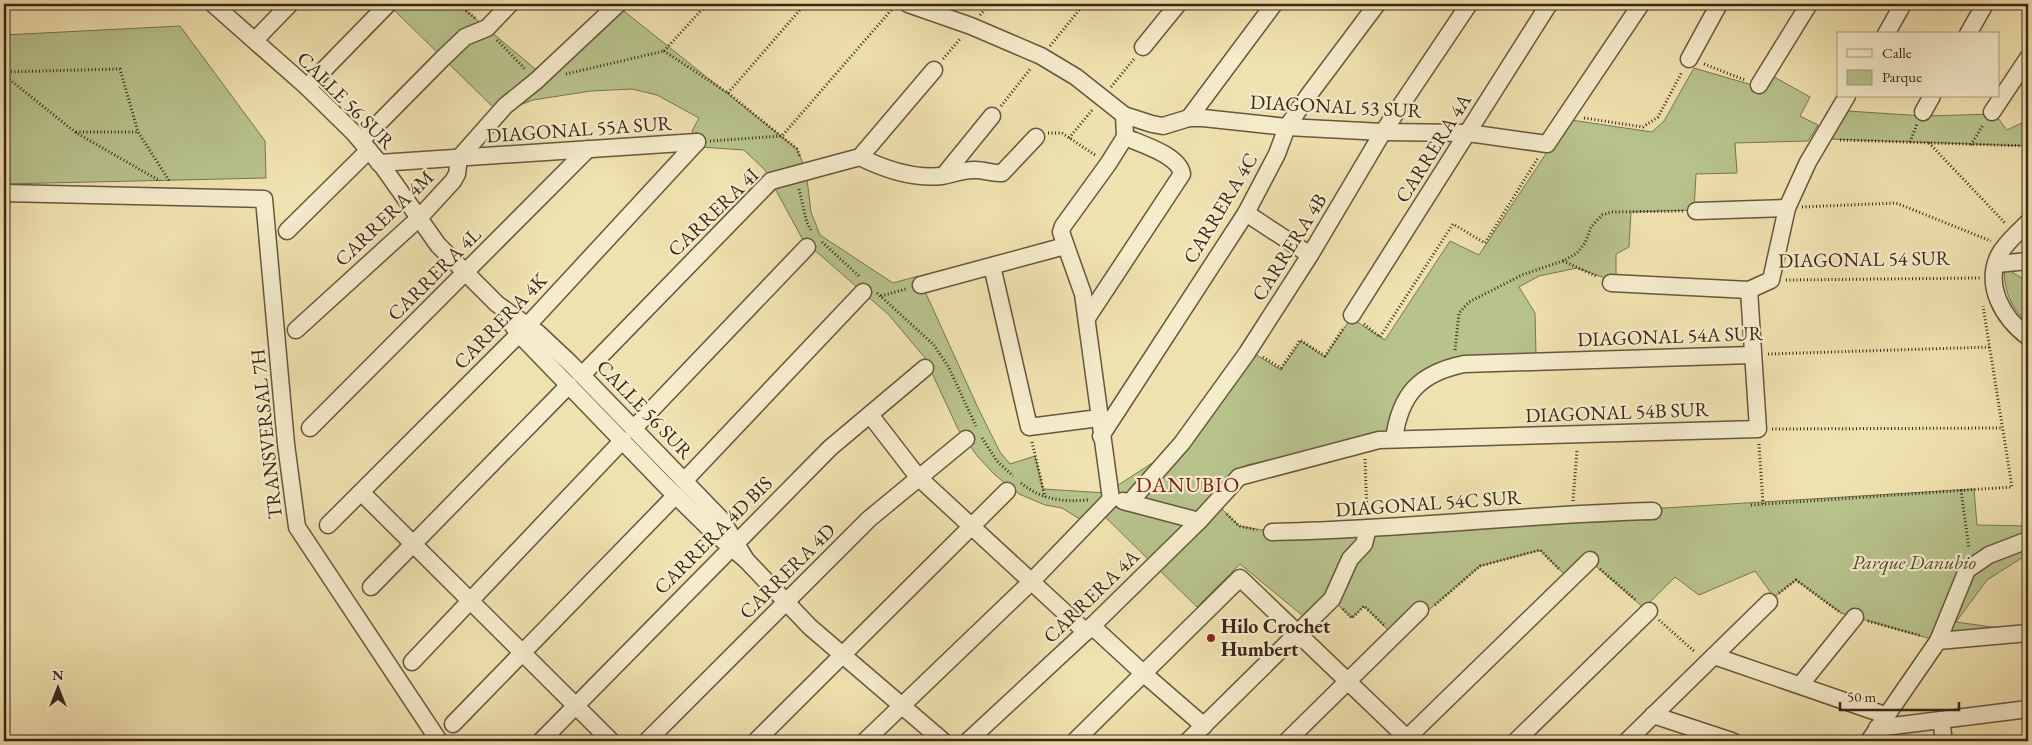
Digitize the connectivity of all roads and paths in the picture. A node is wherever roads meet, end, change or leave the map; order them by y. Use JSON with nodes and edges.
{"nodes":[{"id":1,"x":212,"y":4,"type":"edge"},
{"id":2,"x":290,"y":4,"type":"edge"},
{"id":3,"x":388,"y":4,"type":"edge"},
{"id":4,"x":510,"y":4,"type":"edge"},
{"id":5,"x":618,"y":4,"type":"edge"},
{"id":6,"x":707,"y":4,"type":"edge"},
{"id":7,"x":805,"y":4,"type":"edge"},
{"id":8,"x":896,"y":4,"type":"edge"},
{"id":9,"x":908,"y":4,"type":"edge"},
{"id":10,"x":1178,"y":4,"type":"edge"},
{"id":11,"x":1274,"y":4,"type":"edge"},
{"id":12,"x":1377,"y":4,"type":"edge"},
{"id":13,"x":1468,"y":4,"type":"edge"},
{"id":14,"x":1549,"y":4,"type":"edge"},
{"id":15,"x":1642,"y":4,"type":"edge"},
{"id":16,"x":1719,"y":4,"type":"edge"},
{"id":17,"x":1809,"y":4,"type":"edge"},
{"id":18,"x":1903,"y":4,"type":"edge"},
{"id":19,"x":1985,"y":4,"type":"edge"},
{"id":20,"x":1887,"y":32,"type":"edge"},
{"id":21,"x":1969,"y":32,"type":"edge"},
{"id":22,"x":254,"y":40,"type":"junction"},
{"id":23,"x":1143,"y":47,"type":"dead end"},
{"id":24,"x":664,"y":51,"type":"junction"},
{"id":25,"x":2028,"y":58,"type":"edge"},
{"id":26,"x":1689,"y":59,"type":"junction"},
{"id":27,"x":934,"y":70,"type":"dead end"},
{"id":28,"x":4,"y":74,"type":"edge"},
{"id":29,"x":564,"y":74,"type":"dead end"},
{"id":30,"x":1759,"y":85,"type":"joint"},
{"id":31,"x":307,"y":87,"type":"junction"},
{"id":32,"x":728,"y":93,"type":"junction"},
{"id":33,"x":1846,"y":98,"type":"edge"},
{"id":34,"x":1931,"y":98,"type":"edge"},
{"id":35,"x":1922,"y":112,"type":"dead end"},
{"id":36,"x":1992,"y":112,"type":"joint"},
{"id":37,"x":1124,"y":115,"type":"junction"},
{"id":38,"x":1568,"y":115,"type":"junction"},
{"id":39,"x":992,"y":116,"type":"dead end"},
{"id":40,"x":1188,"y":118,"type":"junction"},
{"id":41,"x":1287,"y":127,"type":"junction"},
{"id":42,"x":75,"y":132,"type":"junction"},
{"id":43,"x":138,"y":132,"type":"junction"},
{"id":44,"x":1383,"y":132,"type":"junction"},
{"id":45,"x":1468,"y":133,"type":"junction"},
{"id":46,"x":782,"y":136,"type":"junction"},
{"id":47,"x":1036,"y":137,"type":"joint"},
{"id":48,"x":1125,"y":137,"type":"junction"},
{"id":49,"x":1822,"y":139,"type":"junction"},
{"id":50,"x":697,"y":142,"type":"junction"},
{"id":51,"x":1929,"y":143,"type":"junction"},
{"id":52,"x":1547,"y":144,"type":"junction"},
{"id":53,"x":1970,"y":145,"type":"junction"},
{"id":54,"x":2028,"y":146,"type":"edge"},
{"id":55,"x":588,"y":149,"type":"junction"},
{"id":56,"x":370,"y":151,"type":"junction"},
{"id":57,"x":860,"y":157,"type":"junction"},
{"id":58,"x":459,"y":158,"type":"junction"},
{"id":59,"x":1108,"y":164,"type":"junction"},
{"id":60,"x":806,"y":171,"type":"junction"},
{"id":61,"x":944,"y":175,"type":"junction"},
{"id":62,"x":4,"y":193,"type":"edge"},
{"id":63,"x":1787,"y":208,"type":"junction"},
{"id":64,"x":1696,"y":211,"type":"joint"},
{"id":65,"x":1246,"y":213,"type":"junction"},
{"id":66,"x":418,"y":219,"type":"junction"},
{"id":67,"x":2028,"y":222,"type":"edge"},
{"id":68,"x":287,"y":230,"type":"dead end"},
{"id":69,"x":2011,"y":241,"type":"junction"},
{"id":70,"x":1064,"y":246,"type":"junction"},
{"id":71,"x":807,"y":247,"type":"dead end"},
{"id":72,"x":1310,"y":255,"type":"junction"},
{"id":73,"x":1562,"y":261,"type":"junction"},
{"id":74,"x":2028,"y":261,"type":"edge"},
{"id":75,"x":992,"y":266,"type":"junction"},
{"id":76,"x":465,"y":272,"type":"junction"},
{"id":77,"x":1987,"y":277,"type":"junction"},
{"id":78,"x":1770,"y":280,"type":"junction"},
{"id":79,"x":1611,"y":283,"type":"joint"},
{"id":80,"x":922,"y":285,"type":"joint"},
{"id":81,"x":1749,"y":290,"type":"junction"},
{"id":82,"x":863,"y":292,"type":"dead end"},
{"id":83,"x":881,"y":296,"type":"dead end"},
{"id":84,"x":1982,"y":298,"type":"dead end"},
{"id":85,"x":1352,"y":315,"type":"junction"},
{"id":86,"x":1087,"y":318,"type":"junction"},
{"id":87,"x":523,"y":329,"type":"junction"},
{"id":88,"x":296,"y":330,"type":"dead end"},
{"id":89,"x":2028,"y":337,"type":"edge"},
{"id":90,"x":1990,"y":347,"type":"junction"},
{"id":91,"x":1249,"y":349,"type":"junction"},
{"id":92,"x":1752,"y":355,"type":"junction"},
{"id":93,"x":1453,"y":366,"type":"junction"},
{"id":94,"x":925,"y":368,"type":"dead end"},
{"id":95,"x":575,"y":380,"type":"junction"},
{"id":96,"x":871,"y":416,"type":"junction"},
{"id":97,"x":1098,"y":418,"type":"junction"},
{"id":98,"x":1029,"y":427,"type":"junction"},
{"id":99,"x":310,"y":428,"type":"dead end"},
{"id":100,"x":2001,"y":428,"type":"junction"},
{"id":101,"x":1758,"y":429,"type":"junction"},
{"id":102,"x":628,"y":434,"type":"junction"},
{"id":103,"x":1578,"y":434,"type":"junction"},
{"id":104,"x":1101,"y":436,"type":"junction"},
{"id":105,"x":966,"y":439,"type":"dead end"},
{"id":106,"x":1394,"y":439,"type":"junction"},
{"id":107,"x":1365,"y":443,"type":"junction"},
{"id":108,"x":918,"y":477,"type":"junction"},
{"id":109,"x":1239,"y":477,"type":"joint"},
{"id":110,"x":685,"y":480,"type":"junction"},
{"id":111,"x":1961,"y":490,"type":"junction"},
{"id":112,"x":1007,"y":491,"type":"dead end"},
{"id":113,"x":362,"y":493,"type":"junction"},
{"id":114,"x":676,"y":495,"type":"junction"},
{"id":115,"x":1045,"y":497,"type":"dead end"},
{"id":116,"x":1111,"y":499,"type":"junction"},
{"id":117,"x":1130,"y":502,"type":"junction"},
{"id":118,"x":1216,"y":503,"type":"junction"},
{"id":119,"x":1763,"y":504,"type":"junction"},
{"id":120,"x":1751,"y":505,"type":"dead end"},
{"id":121,"x":1653,"y":511,"type":"dead end"},
{"id":122,"x":1572,"y":513,"type":"junction"},
{"id":123,"x":1199,"y":521,"type":"junction"},
{"id":124,"x":328,"y":525,"type":"dead end"},
{"id":125,"x":973,"y":526,"type":"junction"},
{"id":126,"x":1368,"y":528,"type":"junction"},
{"id":127,"x":1272,"y":532,"type":"joint"},
{"id":128,"x":2028,"y":540,"type":"edge"},
{"id":129,"x":415,"y":543,"type":"junction"},
{"id":130,"x":733,"y":544,"type":"junction"},
{"id":131,"x":1590,"y":560,"type":"dead end"},
{"id":132,"x":1967,"y":570,"type":"junction"},
{"id":133,"x":1570,"y":580,"type":"junction"},
{"id":134,"x":1031,"y":582,"type":"junction"},
{"id":135,"x":371,"y":587,"type":"dead end"},
{"id":136,"x":1332,"y":599,"type":"junction"},
{"id":137,"x":470,"y":600,"type":"junction"},
{"id":138,"x":786,"y":601,"type":"junction"},
{"id":139,"x":1770,"y":602,"type":"dead end"},
{"id":140,"x":1649,"y":611,"type":"dead end"},
{"id":141,"x":1422,"y":612,"type":"joint"},
{"id":142,"x":1855,"y":617,"type":"dead end"},
{"id":143,"x":1089,"y":629,"type":"junction"},
{"id":144,"x":1389,"y":631,"type":"dead end"},
{"id":145,"x":1297,"y":633,"type":"junction"},
{"id":146,"x":2028,"y":633,"type":"edge"},
{"id":147,"x":1938,"y":641,"type":"junction"},
{"id":148,"x":522,"y":653,"type":"junction"},
{"id":149,"x":842,"y":656,"type":"junction"},
{"id":150,"x":1714,"y":656,"type":"junction"},
{"id":151,"x":412,"y":662,"type":"dead end"},
{"id":152,"x":1143,"y":673,"type":"junction"},
{"id":153,"x":1347,"y":681,"type":"junction"},
{"id":154,"x":1801,"y":684,"type":"junction"},
{"id":155,"x":575,"y":706,"type":"junction"},
{"id":156,"x":902,"y":706,"type":"junction"},
{"id":157,"x":2028,"y":711,"type":"edge"},
{"id":158,"x":1653,"y":716,"type":"junction"},
{"id":159,"x":1941,"y":720,"type":"junction"},
{"id":160,"x":453,"y":724,"type":"dead end"},
{"id":161,"x":1204,"y":726,"type":"junction"},
{"id":162,"x":1877,"y":728,"type":"edge"},
{"id":163,"x":1407,"y":740,"type":"edge"},
{"id":164,"x":439,"y":741,"type":"edge"},
{"id":165,"x":541,"y":741,"type":"edge"},
{"id":166,"x":612,"y":741,"type":"edge"},
{"id":167,"x":647,"y":741,"type":"edge"},
{"id":168,"x":756,"y":741,"type":"edge"},
{"id":169,"x":865,"y":741,"type":"edge"},
{"id":170,"x":943,"y":741,"type":"edge"},
{"id":171,"x":968,"y":741,"type":"edge"},
{"id":172,"x":1075,"y":741,"type":"edge"},
{"id":173,"x":1188,"y":741,"type":"edge"},
{"id":174,"x":1288,"y":741,"type":"edge"},
{"id":175,"x":1516,"y":741,"type":"edge"},
{"id":176,"x":1627,"y":741,"type":"edge"},
{"id":177,"x":1732,"y":741,"type":"edge"},
{"id":178,"x":1944,"y":741,"type":"edge"}],
"edges":[{"from":1,"to":22,"type":"street","name":"CALLE 56 SUR"},
{"from":2,"to":22,"type":"street"},
{"from":3,"to":31,"type":"street"},
{"from":4,"to":56,"type":"street"},
{"from":5,"to":58,"type":"street","name":"CARRERA 4M"},
{"from":6,"to":24,"type":"path"},
{"from":7,"to":32,"type":"path"},
{"from":8,"to":46,"type":"path"},
{"from":9,"to":37,"type":"street"},
{"from":10,"to":23,"type":"street"},
{"from":11,"to":40,"type":"street"},
{"from":12,"to":41,"type":"street","name":"CARRERA 4C"},
{"from":13,"to":44,"type":"street","name":"CARRERA 4B"},
{"from":14,"to":45,"type":"street","name":"CARRERA 4A"},
{"from":15,"to":38,"type":"street"},
{"from":16,"to":26,"type":"street"},
{"from":17,"to":30,"type":"street"},
{"from":18,"to":20,"type":"street"},
{"from":19,"to":21,"type":"street"},
{"from":22,"to":31,"type":"street","name":"CALLE 56 SUR"},
{"from":24,"to":29,"type":"path"},
{"from":24,"to":32,"type":"path"},
{"from":25,"to":36,"type":"street"},
{"from":26,"to":30,"type":"path"},
{"from":26,"to":38,"type":"path"},
{"from":27,"to":57,"type":"street"},
{"from":28,"to":42,"type":"path"},
{"from":28,"to":43,"type":"path"},
{"from":31,"to":56,"type":"street","name":"CALLE 56 SUR"},
{"from":32,"to":46,"type":"path"},
{"from":33,"to":49,"type":"street"},
{"from":34,"to":35,"type":"street"},
{"from":36,"to":53,"type":"path"},
{"from":37,"to":40,"type":"street","name":"DIAGONAL 53 SUR"},
{"from":37,"to":48,"type":"street"},
{"from":38,"to":52,"type":"street"},
{"from":39,"to":61,"type":"street"},
{"from":40,"to":41,"type":"street","name":"DIAGONAL 53 SUR"},
{"from":41,"to":44,"type":"street","name":"DIAGONAL 53 SUR"},
{"from":41,"to":65,"type":"street","name":"CARRERA 4C"},
{"from":42,"to":43,"type":"path"},
{"from":42,"to":43,"type":"path"},
{"from":44,"to":45,"type":"street","name":"DIAGONAL 53 SUR"},
{"from":44,"to":72,"type":"street","name":"CARRERA 4B"},
{"from":45,"to":52,"type":"street","name":"DIAGONAL 53 SUR"},
{"from":45,"to":85,"type":"street","name":"CARRERA 4A"},
{"from":46,"to":50,"type":"path","name":"DIAGONAL 55A SUR"},
{"from":46,"to":60,"type":"path"},
{"from":47,"to":59,"type":"path"},
{"from":47,"to":61,"type":"street"},
{"from":48,"to":59,"type":"street"},
{"from":48,"to":86,"type":"street"},
{"from":49,"to":51,"type":"path"},
{"from":49,"to":63,"type":"street"},
{"from":50,"to":55,"type":"street","name":"DIAGONAL 55A SUR"},
{"from":50,"to":87,"type":"street","name":"CARRERA 4K"},
{"from":51,"to":53,"type":"path"},
{"from":51,"to":69,"type":"path"},
{"from":52,"to":85,"type":"path"},
{"from":53,"to":54,"type":"path"},
{"from":55,"to":58,"type":"street","name":"DIAGONAL 55A SUR"},
{"from":55,"to":76,"type":"street","name":"CARRERA 4L"},
{"from":56,"to":58,"type":"street","name":"DIAGONAL 55A SUR"},
{"from":56,"to":66,"type":"street","name":"CALLE 56 SUR"},
{"from":56,"to":68,"type":"street"},
{"from":57,"to":60,"type":"street","name":"CARRERA 4I"},
{"from":57,"to":61,"type":"street"},
{"from":58,"to":66,"type":"street","name":"CARRERA 4M"},
{"from":59,"to":70,"type":"street"},
{"from":60,"to":95,"type":"street","name":"CARRERA 4I"},
{"from":62,"to":164,"type":"street","name":"TRANSVERSAL 7H"},
{"from":63,"to":64,"type":"street"},
{"from":63,"to":69,"type":"path"},
{"from":63,"to":78,"type":"street"},
{"from":64,"to":73,"type":"path"},
{"from":65,"to":72,"type":"street"},
{"from":65,"to":104,"type":"street","name":"CARRERA 4C"},
{"from":66,"to":76,"type":"street","name":"CALLE 56 SUR"},
{"from":66,"to":88,"type":"street","name":"CARRERA 4M"},
{"from":67,"to":69,"type":"street"},
{"from":69,"to":77,"type":"street"},
{"from":70,"to":75,"type":"street"},
{"from":70,"to":86,"type":"street"},
{"from":71,"to":102,"type":"street"},
{"from":72,"to":91,"type":"street","name":"CARRERA 4B"},
{"from":73,"to":79,"type":"path"},
{"from":73,"to":93,"type":"path"},
{"from":74,"to":77,"type":"street"},
{"from":75,"to":80,"type":"street"},
{"from":75,"to":98,"type":"street"},
{"from":76,"to":87,"type":"street","name":"CALLE 56 SUR"},
{"from":76,"to":99,"type":"street","name":"CARRERA 4L"},
{"from":77,"to":78,"type":"path","name":"DIAGONAL 54 SUR"},
{"from":77,"to":89,"type":"street"},
{"from":78,"to":81,"type":"street","name":"DIAGONAL 54 SUR"},
{"from":79,"to":81,"type":"street","name":"DIAGONAL 54 SUR"},
{"from":80,"to":83,"type":"path"},
{"from":81,"to":92,"type":"street"},
{"from":82,"to":110,"type":"street"},
{"from":84,"to":90,"type":"path"},
{"from":85,"to":91,"type":"path"},
{"from":86,"to":97,"type":"street"},
{"from":87,"to":95,"type":"street","name":"CALLE 56 SUR"},
{"from":87,"to":113,"type":"street","name":"CARRERA 4K"},
{"from":90,"to":92,"type":"path","name":"DIAGONAL 54A SUR"},
{"from":90,"to":100,"type":"path"},
{"from":91,"to":117,"type":"street","name":"CARRERA 4B"},
{"from":92,"to":93,"type":"street","name":"DIAGONAL 54A SUR"},
{"from":92,"to":101,"type":"street"},
{"from":93,"to":106,"type":"street","name":"DIAGONAL 54A SUR"},
{"from":94,"to":96,"type":"street","name":"CARRERA 4D BIS"},
{"from":95,"to":102,"type":"street","name":"CALLE 56 SUR"},
{"from":95,"to":129,"type":"street","name":"CARRERA 4I"},
{"from":96,"to":108,"type":"street"},
{"from":96,"to":130,"type":"street","name":"CARRERA 4D BIS"},
{"from":97,"to":98,"type":"street"},
{"from":97,"to":104,"type":"street"},
{"from":98,"to":115,"type":"path"},
{"from":100,"to":101,"type":"path"},
{"from":100,"to":111,"type":"path"},
{"from":101,"to":103,"type":"street","name":"DIAGONAL 54B SUR"},
{"from":101,"to":119,"type":"path"},
{"from":102,"to":110,"type":"street","name":"CALLE 56 SUR"},
{"from":102,"to":114,"type":"street","name":"CALLE 56 SUR"},
{"from":102,"to":137,"type":"street"},
{"from":103,"to":106,"type":"street","name":"DIAGONAL 54B SUR"},
{"from":103,"to":122,"type":"path"},
{"from":104,"to":116,"type":"street"},
{"from":105,"to":108,"type":"street","name":"CARRERA 4D"},
{"from":106,"to":107,"type":"street","name":"DIAGONAL 54B SUR"},
{"from":107,"to":109,"type":"street","name":"DIAGONAL 54B SUR"},
{"from":107,"to":126,"type":"path"},
{"from":108,"to":125,"type":"street"},
{"from":108,"to":138,"type":"street","name":"CARRERA 4D"},
{"from":109,"to":118,"type":"street","name":"CARRERA 4A"},
{"from":110,"to":130,"type":"street","name":"CALLE 56 SUR"},
{"from":111,"to":119,"type":"path"},
{"from":111,"to":132,"type":"path"},
{"from":112,"to":125,"type":"street"},
{"from":113,"to":124,"type":"street","name":"CARRERA 4K"},
{"from":113,"to":129,"type":"street"},
{"from":114,"to":130,"type":"street","name":"CALLE 56 SUR"},
{"from":114,"to":148,"type":"street"},
{"from":116,"to":117,"type":"street"},
{"from":116,"to":134,"type":"street"},
{"from":117,"to":123,"type":"street"},
{"from":118,"to":123,"type":"street","name":"CARRERA 4A"},
{"from":118,"to":127,"type":"path"},
{"from":119,"to":120,"type":"path"},
{"from":121,"to":122,"type":"street","name":"DIAGONAL 54C SUR"},
{"from":122,"to":126,"type":"street","name":"DIAGONAL 54C SUR"},
{"from":123,"to":143,"type":"street","name":"CARRERA 4A"},
{"from":125,"to":134,"type":"street"},
{"from":125,"to":149,"type":"street"},
{"from":126,"to":127,"type":"street","name":"DIAGONAL 54C SUR"},
{"from":126,"to":136,"type":"street"},
{"from":128,"to":132,"type":"street"},
{"from":129,"to":135,"type":"street","name":"CARRERA 4I"},
{"from":129,"to":137,"type":"street"},
{"from":130,"to":138,"type":"street","name":"CALLE 56 SUR"},
{"from":130,"to":155,"type":"street","name":"CARRERA 4D BIS"},
{"from":131,"to":133,"type":"street"},
{"from":132,"to":147,"type":"street"},
{"from":133,"to":141,"type":"path"},
{"from":133,"to":163,"type":"street"},
{"from":134,"to":143,"type":"street"},
{"from":134,"to":156,"type":"street"},
{"from":136,"to":144,"type":"path"},
{"from":136,"to":145,"type":"street"},
{"from":137,"to":148,"type":"street"},
{"from":137,"to":151,"type":"street"},
{"from":138,"to":149,"type":"street","name":"CALLE 56 SUR"},
{"from":138,"to":167,"type":"street","name":"CARRERA 4D"},
{"from":139,"to":150,"type":"street"},
{"from":140,"to":175,"type":"street"},
{"from":141,"to":153,"type":"street"},
{"from":142,"to":154,"type":"street"},
{"from":143,"to":152,"type":"street"},
{"from":143,"to":171,"type":"street","name":"CARRERA 4A"},
{"from":145,"to":152,"type":"street"},
{"from":145,"to":153,"type":"street"},
{"from":145,"to":161,"type":"street"},
{"from":146,"to":147,"type":"street"},
{"from":147,"to":162,"type":"street"},
{"from":148,"to":155,"type":"street"},
{"from":148,"to":160,"type":"street"},
{"from":149,"to":156,"type":"street","name":"CALLE 56 SUR"},
{"from":149,"to":168,"type":"street"},
{"from":150,"to":154,"type":"street"},
{"from":150,"to":158,"type":"street"},
{"from":152,"to":161,"type":"street"},
{"from":152,"to":172,"type":"street"},
{"from":153,"to":163,"type":"street"},
{"from":153,"to":174,"type":"street"},
{"from":154,"to":162,"type":"street"},
{"from":155,"to":165,"type":"street","name":"CARRERA 4D BIS"},
{"from":155,"to":166,"type":"street"},
{"from":156,"to":169,"type":"street"},
{"from":156,"to":170,"type":"street","name":"CALLE 56 SUR"},
{"from":157,"to":159,"type":"street"},
{"from":158,"to":176,"type":"street"},
{"from":158,"to":177,"type":"street"},
{"from":159,"to":162,"type":"street"},
{"from":159,"to":178,"type":"street"},
{"from":161,"to":173,"type":"street"}]}
